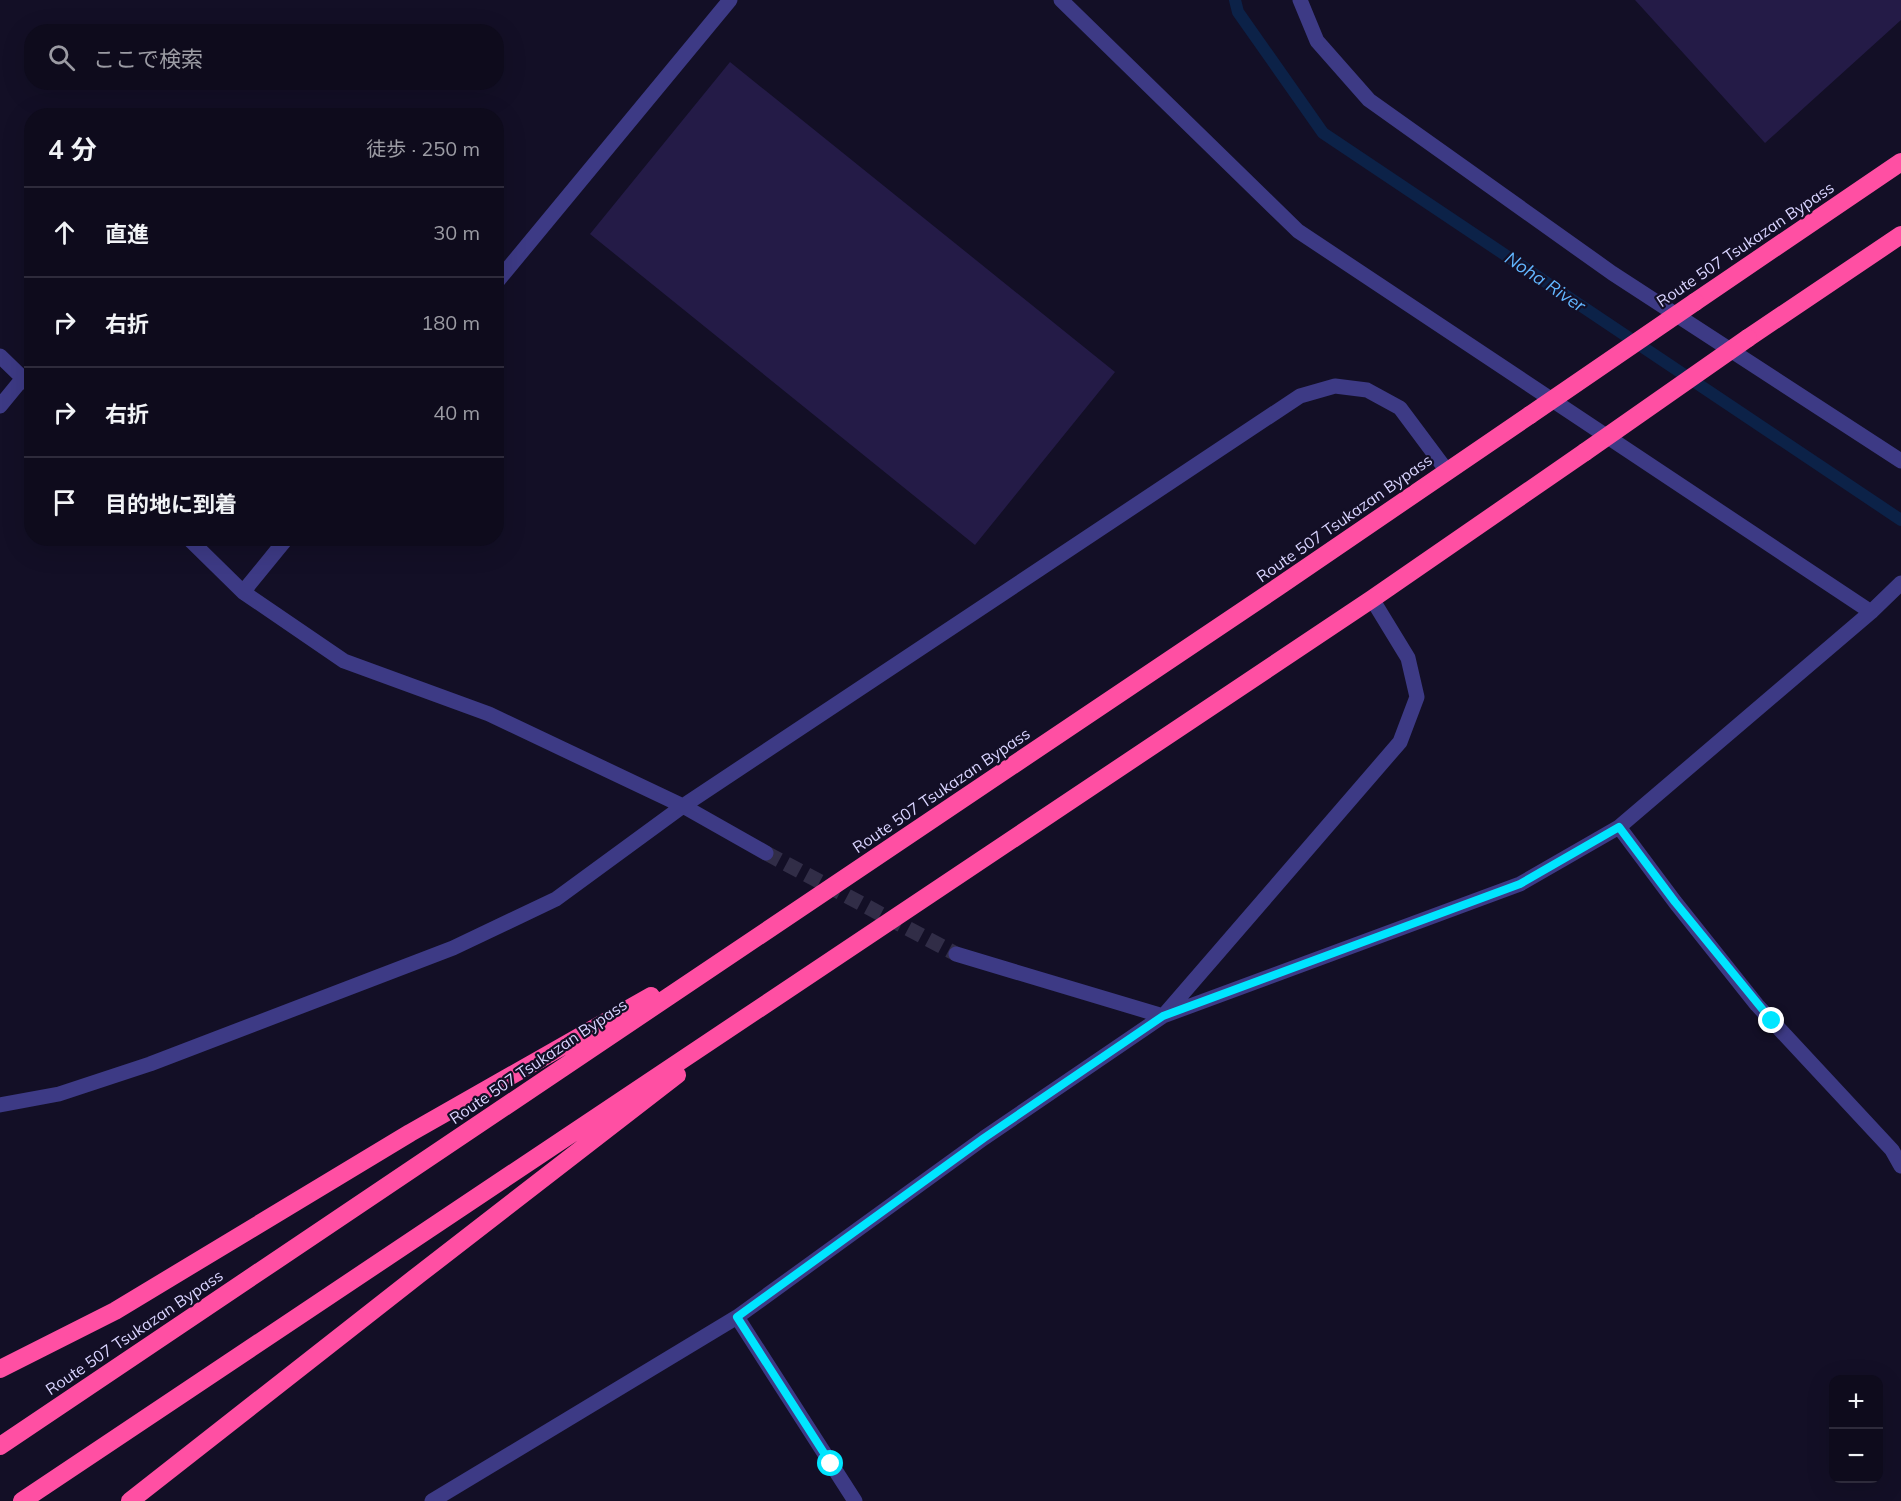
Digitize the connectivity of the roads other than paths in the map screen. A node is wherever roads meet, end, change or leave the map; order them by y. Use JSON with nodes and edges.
{"nodes":[{"id":1,"x":730,"y":0,"type":"edge"},
{"id":2,"x":1061,"y":0,"type":"edge"},
{"id":3,"x":1300,"y":0,"type":"edge"},
{"id":4,"x":1901,"y":162,"type":"edge"},
{"id":5,"x":1901,"y":235,"type":"edge"},
{"id":6,"x":504,"y":274,"type":"edge"},
{"id":7,"x":0,"y":356,"type":"edge"},
{"id":8,"x":24,"y":379,"type":"edge"},
{"id":9,"x":24,"y":385,"type":"edge"},
{"id":10,"x":0,"y":405,"type":"edge"},
{"id":11,"x":1901,"y":461,"type":"edge"},
{"id":12,"x":1447,"y":471,"type":"junction"},
{"id":13,"x":196,"y":546,"type":"edge"},
{"id":14,"x":280,"y":546,"type":"edge"},
{"id":15,"x":1901,"y":583,"type":"edge"},
{"id":16,"x":243,"y":592,"type":"junction"},
{"id":17,"x":1372,"y":599,"type":"junction"},
{"id":18,"x":1871,"y":612,"type":"junction"},
{"id":19,"x":683,"y":806,"type":"junction"},
{"id":20,"x":1619,"y":827,"type":"junction"},
{"id":21,"x":766,"y":853,"type":"tunnel mouth"},
{"id":22,"x":780,"y":923,"type":"junction"},
{"id":23,"x":956,"y":954,"type":"tunnel mouth"},
{"id":24,"x":812,"y":972,"type":"junction"},
{"id":25,"x":1163,"y":1016,"type":"junction"},
{"id":26,"x":0,"y":1105,"type":"edge"},
{"id":27,"x":1901,"y":1166,"type":"edge"},
{"id":28,"x":737,"y":1317,"type":"junction"},
{"id":29,"x":0,"y":1369,"type":"edge"},
{"id":30,"x":0,"y":1446,"type":"edge"},
{"id":31,"x":22,"y":1501,"type":"edge"},
{"id":32,"x":130,"y":1501,"type":"edge"},
{"id":33,"x":432,"y":1501,"type":"edge"},
{"id":34,"x":855,"y":1501,"type":"edge"}],
"edges":[{"from":1,"to":6,"type":"street"},
{"from":2,"to":18,"type":"street"},
{"from":3,"to":11,"type":"street"},
{"from":4,"to":12,"type":"highway","name":"Route 507 Tsukazan Bypass","bridge":true},
{"from":5,"to":17,"type":"highway","bridge":true},
{"from":7,"to":8,"type":"street"},
{"from":9,"to":10,"type":"street"},
{"from":12,"to":19,"type":"street"},
{"from":12,"to":22,"type":"highway","name":"Route 507 Tsukazan Bypass"},
{"from":13,"to":16,"type":"street"},
{"from":14,"to":16,"type":"street"},
{"from":15,"to":18,"type":"street"},
{"from":16,"to":19,"type":"street"},
{"from":17,"to":24,"type":"highway"},
{"from":17,"to":25,"type":"street"},
{"from":18,"to":20,"type":"street"},
{"from":19,"to":21,"type":"street"},
{"from":19,"to":26,"type":"street"},
{"from":20,"to":25,"type":"street"},
{"from":20,"to":27,"type":"street"},
{"from":22,"to":29,"type":"highway"},
{"from":22,"to":30,"type":"highway","name":"Route 507 Tsukazan Bypass"},
{"from":23,"to":25,"type":"street"},
{"from":24,"to":31,"type":"highway"},
{"from":24,"to":32,"type":"highway"},
{"from":25,"to":28,"type":"street"},
{"from":28,"to":33,"type":"street"},
{"from":28,"to":34,"type":"street"}]}
